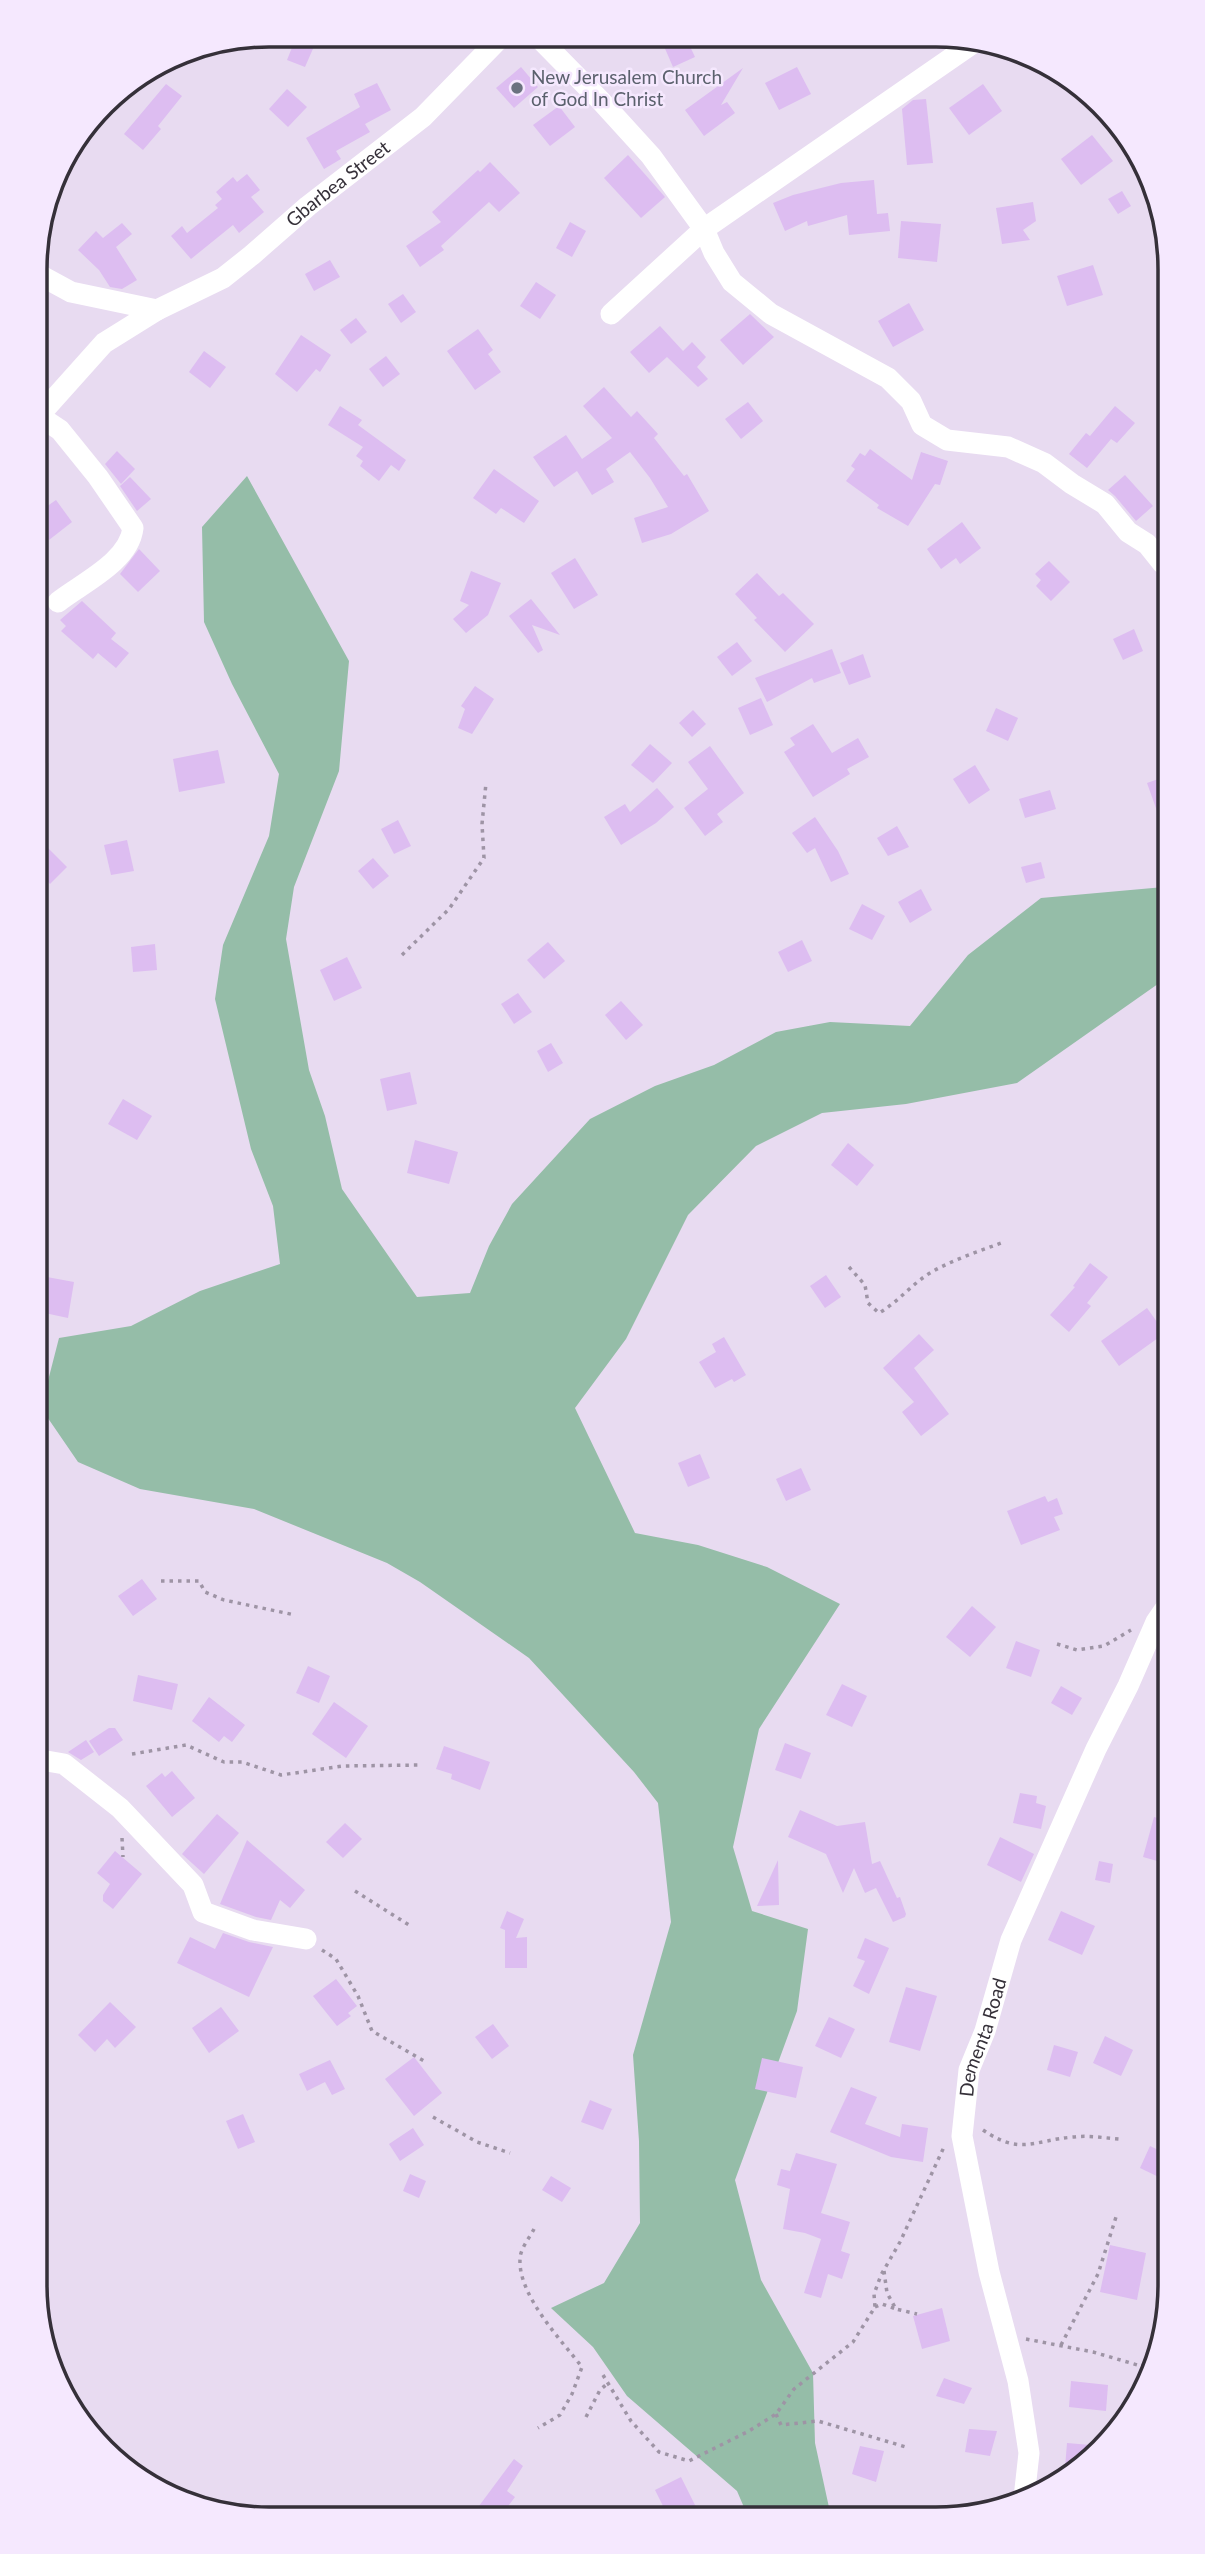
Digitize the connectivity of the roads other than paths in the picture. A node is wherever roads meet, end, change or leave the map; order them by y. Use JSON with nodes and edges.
{"nodes":[{"id":1,"x":491,"y":47,"type":"edge"},
{"id":2,"x":548,"y":47,"type":"edge"},
{"id":3,"x":965,"y":49,"type":"edge"},
{"id":4,"x":704,"y":229,"type":"junction"},
{"id":5,"x":48,"y":280,"type":"edge"},
{"id":6,"x":157,"y":310,"type":"junction"},
{"id":7,"x":611,"y":314,"type":"dead end"},
{"id":8,"x":48,"y":407,"type":"edge"},
{"id":9,"x":48,"y":423,"type":"edge"},
{"id":10,"x":1158,"y":558,"type":"edge"},
{"id":11,"x":58,"y":602,"type":"dead end"},
{"id":12,"x":1157,"y":1622,"type":"edge"},
{"id":13,"x":47,"y":1761,"type":"edge"},
{"id":14,"x":306,"y":1938,"type":"road end"},
{"id":15,"x":1025,"y":2488,"type":"edge"}],
"edges":[{"from":1,"to":6,"type":"street","name":"Gbarbea Street"},
{"from":2,"to":4,"type":"street"},
{"from":3,"to":4,"type":"street"},
{"from":4,"to":7,"type":"street"},
{"from":4,"to":10,"type":"street"},
{"from":5,"to":6,"type":"street"},
{"from":6,"to":8,"type":"street","name":"Gbarbea Street"},
{"from":9,"to":11,"type":"street"},
{"from":12,"to":15,"type":"street","name":"Dementa Road"},
{"from":13,"to":14,"type":"street"}]}
